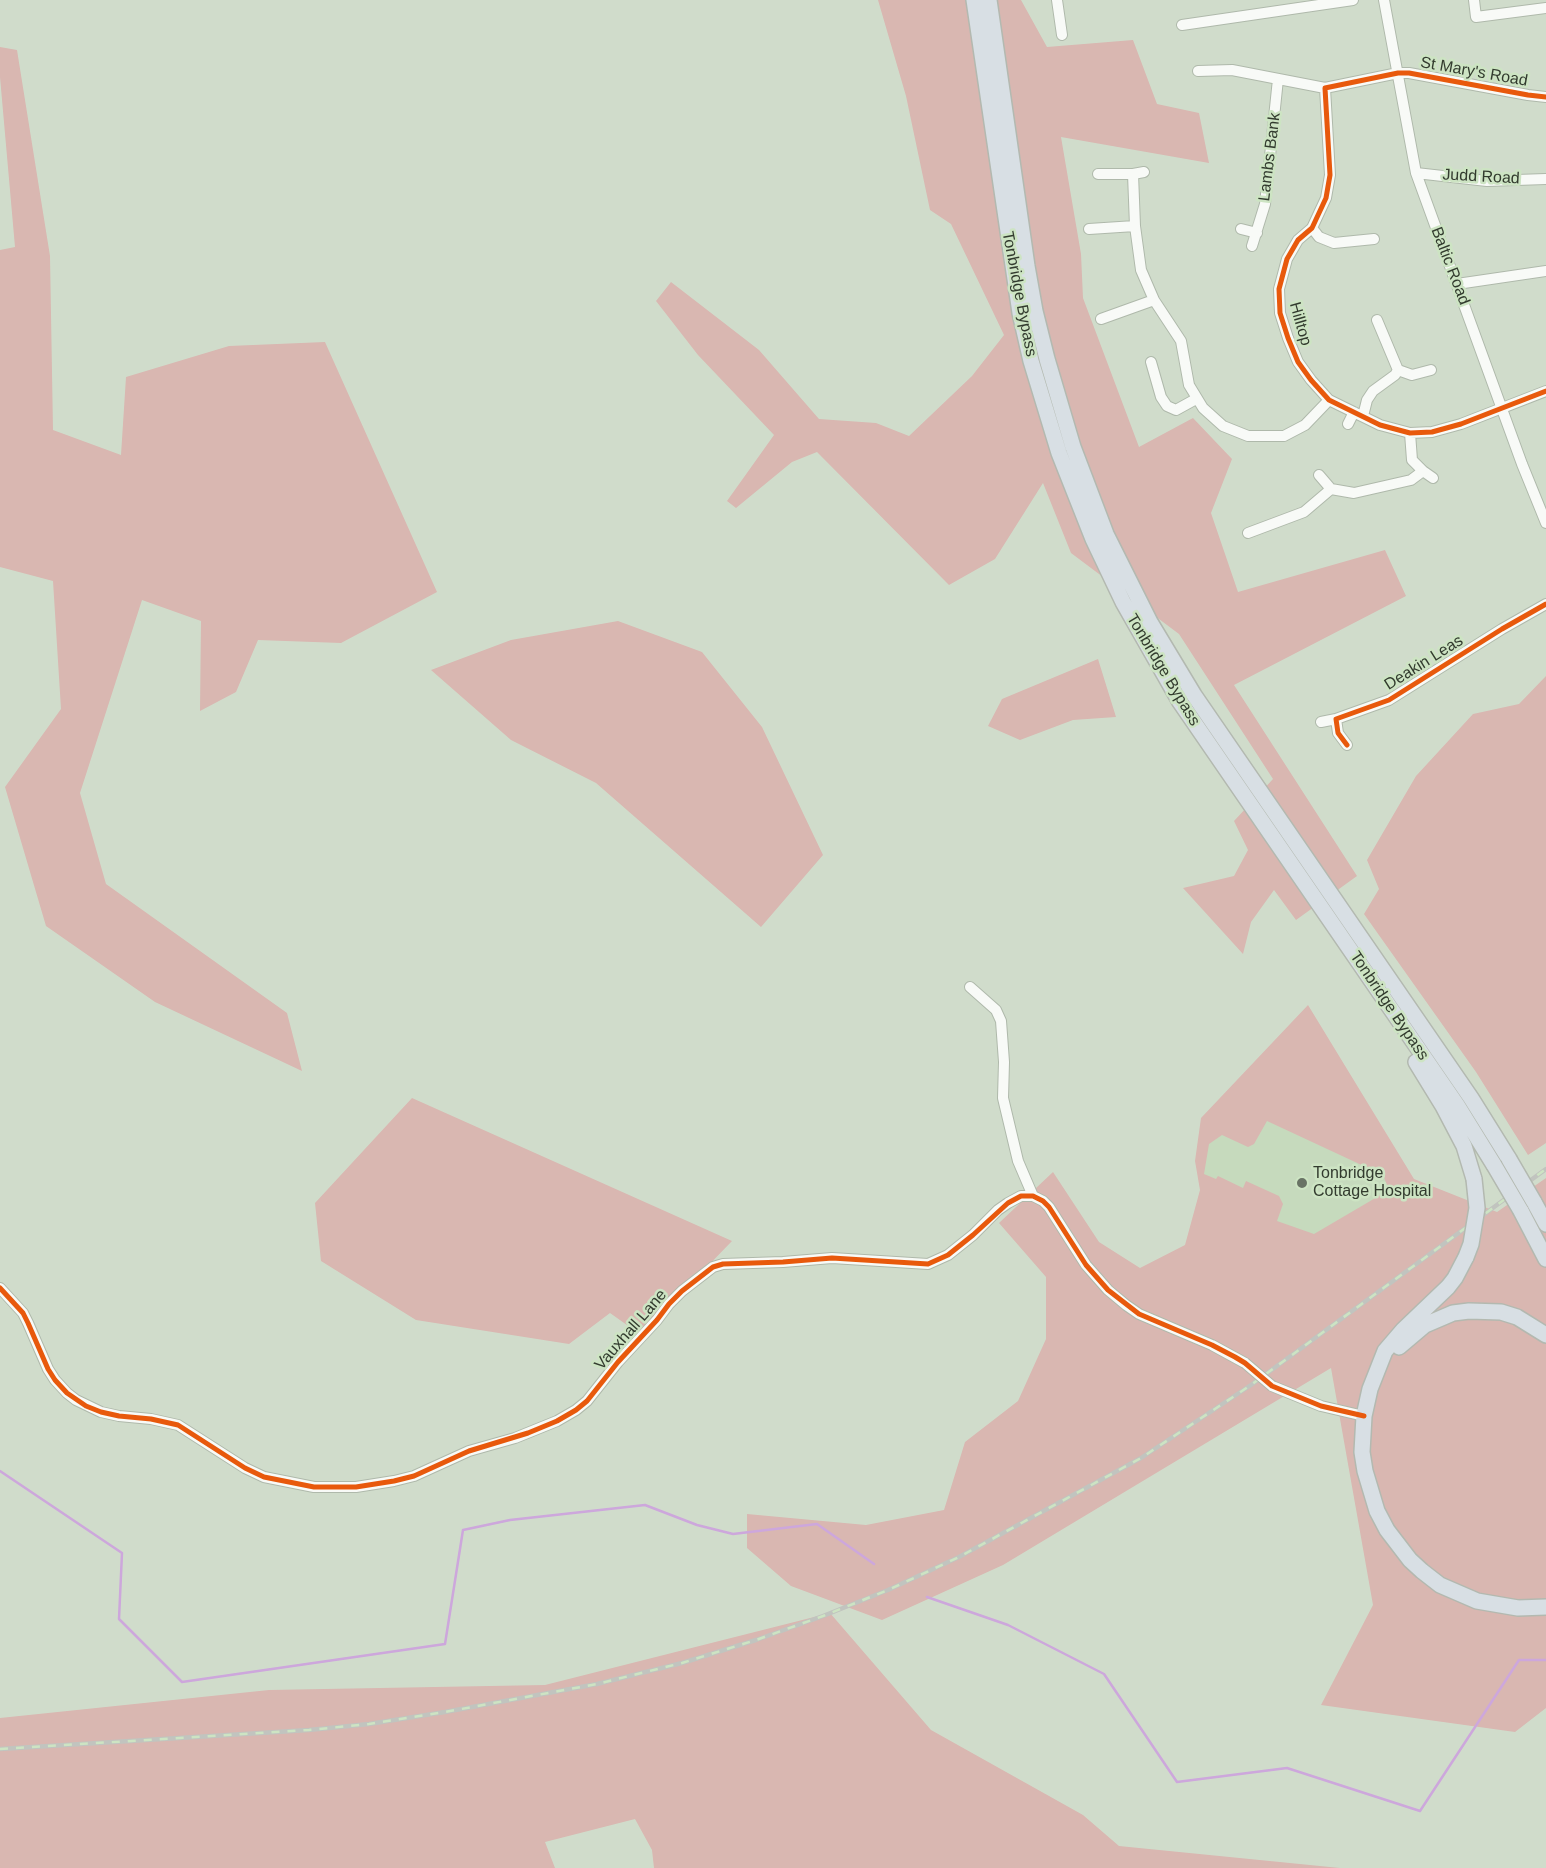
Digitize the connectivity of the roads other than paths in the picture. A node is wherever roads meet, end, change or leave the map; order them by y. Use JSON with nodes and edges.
{"nodes":[{"id":1,"x":974,"y":0,"type":"edge"},
{"id":2,"x":989,"y":0,"type":"edge"},
{"id":3,"x":1057,"y":0,"type":"edge"},
{"id":4,"x":1353,"y":0,"type":"edge"},
{"id":5,"x":1384,"y":0,"type":"edge"},
{"id":6,"x":1474,"y":0,"type":"edge"},
{"id":7,"x":1546,"y":8,"type":"edge"},
{"id":8,"x":1182,"y":25,"type":"dead end"},
{"id":9,"x":1062,"y":35,"type":"dead end"},
{"id":10,"x":1198,"y":71,"type":"dead end"},
{"id":11,"x":1398,"y":73,"type":"junction"},
{"id":12,"x":1278,"y":79,"type":"junction"},
{"id":13,"x":1325,"y":88,"type":"junction"},
{"id":14,"x":1546,"y":97,"type":"edge"},
{"id":15,"x":1416,"y":173,"type":"junction"},
{"id":16,"x":1098,"y":174,"type":"dead end"},
{"id":17,"x":1546,"y":179,"type":"edge"},
{"id":18,"x":1135,"y":226,"type":"junction"},
{"id":19,"x":1312,"y":228,"type":"junction"},
{"id":20,"x":1088,"y":229,"type":"dead end"},
{"id":21,"x":1241,"y":229,"type":"dead end"},
{"id":22,"x":1256,"y":233,"type":"junction"},
{"id":23,"x":1374,"y":239,"type":"dead end"},
{"id":24,"x":1252,"y":246,"type":"dead end"},
{"id":25,"x":1546,"y":271,"type":"edge"},
{"id":26,"x":1456,"y":284,"type":"junction"},
{"id":27,"x":1154,"y":300,"type":"junction"},
{"id":28,"x":1102,"y":319,"type":"dead end"},
{"id":29,"x":1377,"y":320,"type":"dead end"},
{"id":30,"x":1151,"y":362,"type":"dead end"},
{"id":31,"x":1398,"y":370,"type":"junction"},
{"id":32,"x":1432,"y":370,"type":"dead end"},
{"id":33,"x":1546,"y":391,"type":"edge"},
{"id":34,"x":1196,"y":399,"type":"junction"},
{"id":35,"x":1329,"y":400,"type":"junction"},
{"id":36,"x":1502,"y":408,"type":"junction"},
{"id":37,"x":1359,"y":414,"type":"junction"},
{"id":38,"x":1348,"y":424,"type":"dead end"},
{"id":39,"x":1410,"y":433,"type":"junction"},
{"id":40,"x":1423,"y":471,"type":"junction"},
{"id":41,"x":1319,"y":475,"type":"dead end"},
{"id":42,"x":1433,"y":478,"type":"dead end"},
{"id":43,"x":1331,"y":489,"type":"junction"},
{"id":44,"x":1546,"y":523,"type":"edge"},
{"id":45,"x":1248,"y":533,"type":"dead end"},
{"id":46,"x":1546,"y":604,"type":"edge"},
{"id":47,"x":1336,"y":720,"type":"junction"},
{"id":48,"x":1321,"y":722,"type":"dead end"},
{"id":49,"x":1347,"y":745,"type":"dead end"},
{"id":50,"x":1336,"y":930,"type":"junction"},
{"id":51,"x":970,"y":988,"type":"dead end"},
{"id":52,"x":1033,"y":1196,"type":"junction"},
{"id":53,"x":1536,"y":1204,"type":"junction"},
{"id":54,"x":1546,"y":1219,"type":"edge"},
{"id":55,"x":1546,"y":1224,"type":"edge"},
{"id":56,"x":1546,"y":1258,"type":"edge"},
{"id":57,"x":0,"y":1288,"type":"edge"},
{"id":58,"x":1546,"y":1335,"type":"edge"},
{"id":59,"x":1380,"y":1367,"type":"junction"},
{"id":60,"x":1364,"y":1416,"type":"junction"},
{"id":61,"x":1546,"y":1607,"type":"edge"}],
"edges":[{"from":1,"to":50,"type":"highway","name":"Tonbridge Bypass"},
{"from":2,"to":53,"type":"highway","name":"Tonbridge Bypass","bridge":true},
{"from":3,"to":9,"type":"street"},
{"from":4,"to":8,"type":"street"},
{"from":5,"to":11,"type":"street","name":"Baltic Road"},
{"from":6,"to":7,"type":"street"},
{"from":10,"to":12,"type":"street"},
{"from":11,"to":13,"type":"street"},
{"from":11,"to":14,"type":"street","name":"St Mary's Road"},
{"from":11,"to":15,"type":"street","name":"Baltic Road"},
{"from":12,"to":13,"type":"street"},
{"from":12,"to":22,"type":"street","name":"Lambs Bank"},
{"from":13,"to":19,"type":"street","name":"Hilltop"},
{"from":15,"to":17,"type":"street","name":"Judd Road"},
{"from":15,"to":26,"type":"street","name":"Baltic Road"},
{"from":16,"to":18,"type":"street"},
{"from":18,"to":20,"type":"street"},
{"from":18,"to":27,"type":"street"},
{"from":19,"to":23,"type":"street"},
{"from":19,"to":35,"type":"street","name":"Hilltop"},
{"from":21,"to":22,"type":"street"},
{"from":22,"to":24,"type":"street","name":"Lambs Bank"},
{"from":25,"to":26,"type":"street"},
{"from":26,"to":36,"type":"street","name":"Baltic Road"},
{"from":27,"to":28,"type":"street"},
{"from":27,"to":34,"type":"street"},
{"from":29,"to":31,"type":"street"},
{"from":30,"to":34,"type":"street"},
{"from":31,"to":32,"type":"street"},
{"from":31,"to":37,"type":"street"},
{"from":33,"to":36,"type":"street","name":"Hilltop"},
{"from":34,"to":35,"type":"street"},
{"from":35,"to":37,"type":"street","name":"Hilltop"},
{"from":36,"to":39,"type":"street","name":"Hilltop"},
{"from":36,"to":44,"type":"street","name":"Baltic Road"},
{"from":37,"to":38,"type":"street"},
{"from":37,"to":39,"type":"street","name":"Hilltop"},
{"from":39,"to":40,"type":"street"},
{"from":40,"to":42,"type":"street"},
{"from":40,"to":43,"type":"street"},
{"from":41,"to":43,"type":"street"},
{"from":43,"to":45,"type":"street"},
{"from":46,"to":47,"type":"street","name":"Deakin Leas"},
{"from":47,"to":48,"type":"street","name":"Deakin Leas"},
{"from":47,"to":49,"type":"street"},
{"from":50,"to":56,"type":"highway","name":"Tonbridge Bypass","bridge":true},
{"from":50,"to":59,"type":"highway","bridge":true},
{"from":51,"to":52,"type":"street"},
{"from":52,"to":57,"type":"street","name":"Vauxhall Lane"},
{"from":52,"to":60,"type":"street","bridge":true},
{"from":53,"to":54,"type":"highway"},
{"from":53,"to":55,"type":"highway","name":"Tonbridge Bypass"},
{"from":58,"to":59,"type":"highway"},
{"from":59,"to":60,"type":"highway"},
{"from":60,"to":61,"type":"highway"}]}
